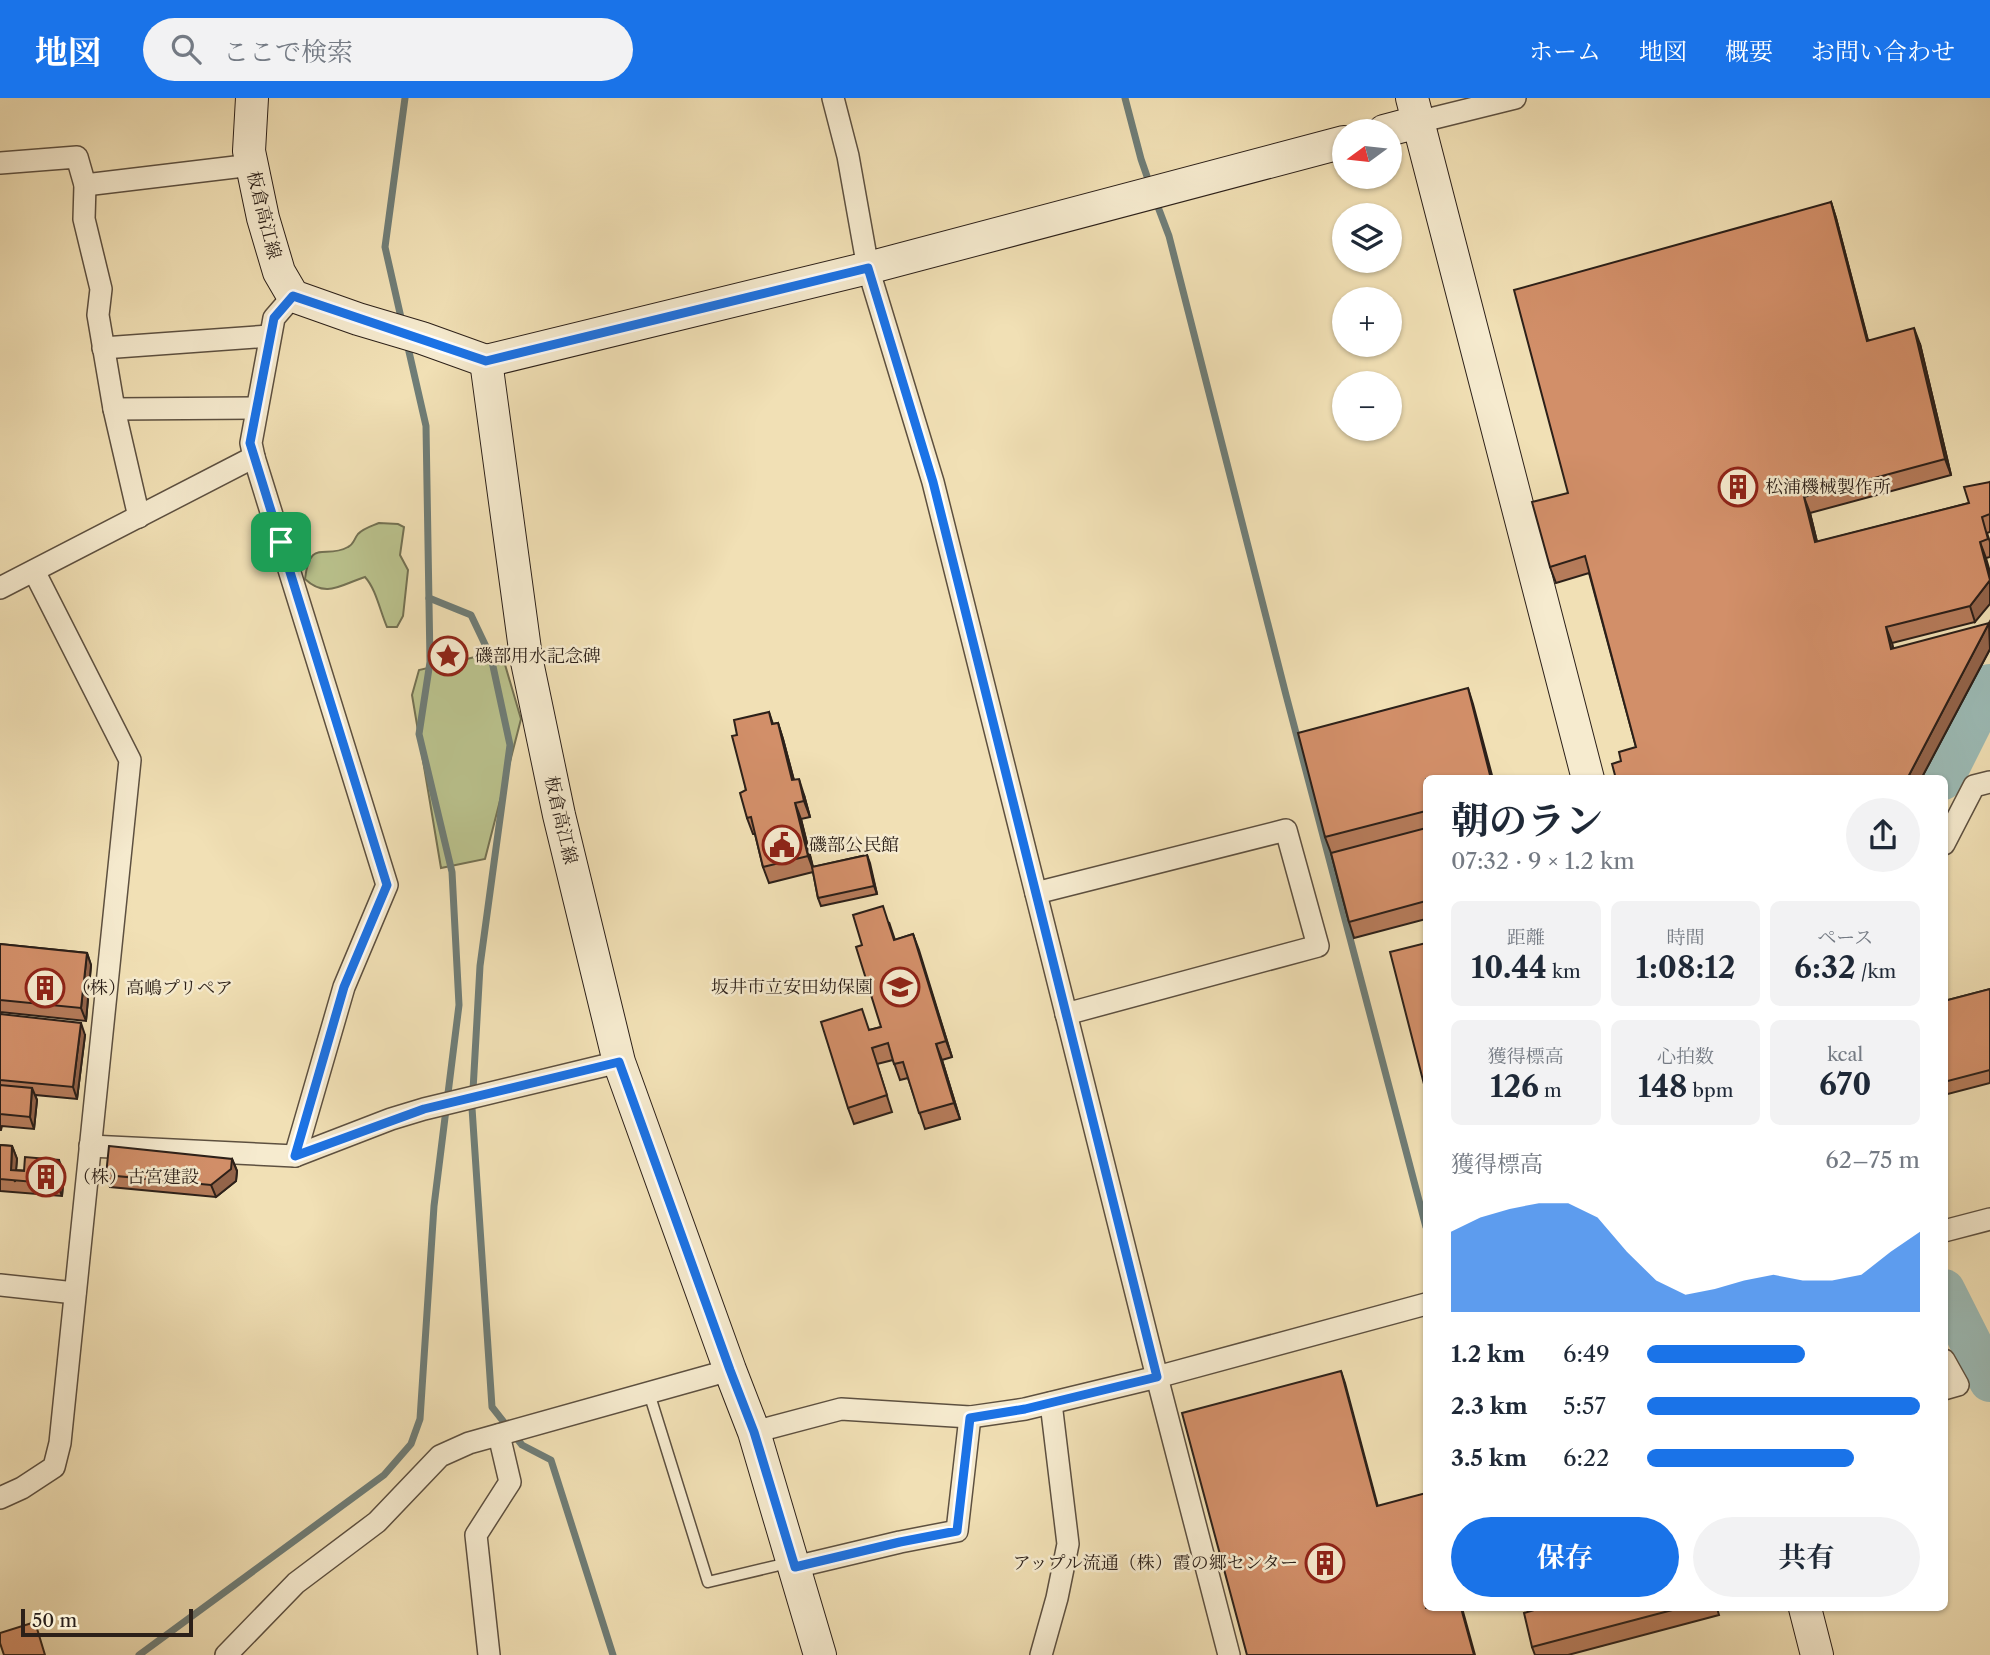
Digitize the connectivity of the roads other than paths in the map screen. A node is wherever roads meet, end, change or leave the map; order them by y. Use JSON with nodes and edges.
{"nodes":[{"id":1,"x":252,"y":98,"type":"edge"},
{"id":2,"x":833,"y":98,"type":"edge"},
{"id":3,"x":1515,"y":98,"type":"edge"},
{"id":4,"x":1415,"y":110,"type":"edge"},
{"id":5,"x":1332,"y":145,"type":"edge"},
{"id":6,"x":0,"y":163,"type":"edge"},
{"id":7,"x":252,"y":165,"type":"junction"},
{"id":8,"x":85,"y":185,"type":"junction"},
{"id":9,"x":868,"y":268,"type":"junction"},
{"id":10,"x":293,"y":296,"type":"junction"},
{"id":11,"x":270,"y":336,"type":"junction"},
{"id":12,"x":103,"y":348,"type":"junction"},
{"id":13,"x":486,"y":361,"type":"junction"},
{"id":14,"x":257,"y":408,"type":"junction"},
{"id":15,"x":114,"y":409,"type":"junction"},
{"id":16,"x":254,"y":457,"type":"junction"},
{"id":17,"x":139,"y":517,"type":"junction"},
{"id":18,"x":34,"y":571,"type":"junction"},
{"id":19,"x":0,"y":588,"type":"edge"},
{"id":20,"x":1587,"y":775,"type":"edge"},
{"id":21,"x":1990,"y":782,"type":"edge"},
{"id":22,"x":1948,"y":836,"type":"edge"},
{"id":23,"x":1036,"y":893,"type":"junction"},
{"id":24,"x":1066,"y":1014,"type":"junction"},
{"id":25,"x":619,"y":1062,"type":"junction"},
{"id":26,"x":90,"y":1146,"type":"junction"},
{"id":27,"x":295,"y":1156,"type":"junction"},
{"id":28,"x":1990,"y":1219,"type":"edge"},
{"id":29,"x":1948,"y":1230,"type":"edge"},
{"id":30,"x":0,"y":1285,"type":"edge"},
{"id":31,"x":75,"y":1293,"type":"junction"},
{"id":32,"x":1423,"y":1305,"type":"edge"},
{"id":33,"x":1948,"y":1367,"type":"edge"},
{"id":34,"x":730,"y":1370,"type":"junction"},
{"id":35,"x":1157,"y":1377,"type":"junction"},
{"id":36,"x":1948,"y":1388,"type":"edge"},
{"id":37,"x":649,"y":1393,"type":"junction"},
{"id":38,"x":1051,"y":1403,"type":"junction"},
{"id":39,"x":970,"y":1418,"type":"junction"},
{"id":40,"x":754,"y":1432,"type":"junction"},
{"id":41,"x":499,"y":1434,"type":"junction"},
{"id":42,"x":0,"y":1498,"type":"edge"},
{"id":43,"x":794,"y":1564,"type":"junction"},
{"id":44,"x":1806,"y":1611,"type":"edge"},
{"id":45,"x":226,"y":1655,"type":"edge"},
{"id":46,"x":489,"y":1655,"type":"edge"},
{"id":47,"x":820,"y":1655,"type":"edge"},
{"id":48,"x":1041,"y":1655,"type":"edge"},
{"id":49,"x":1229,"y":1655,"type":"edge"},
{"id":50,"x":1817,"y":1655,"type":"edge"}],
"edges":[{"from":1,"to":7,"type":"main road","name":"板倉高江線"},
{"from":2,"to":9,"type":"street"},
{"from":3,"to":4,"type":"street"},
{"from":4,"to":20,"type":"main road"},
{"from":5,"to":9,"type":"main road"},
{"from":6,"to":8,"type":"street"},
{"from":7,"to":8,"type":"street"},
{"from":7,"to":10,"type":"main road","name":"板倉高江線"},
{"from":8,"to":12,"type":"street"},
{"from":9,"to":13,"type":"main road"},
{"from":9,"to":23,"type":"street"},
{"from":10,"to":11,"type":"street"},
{"from":10,"to":13,"type":"main road"},
{"from":11,"to":12,"type":"street"},
{"from":11,"to":14,"type":"street"},
{"from":12,"to":15,"type":"street"},
{"from":13,"to":25,"type":"main road","name":"板倉高江線"},
{"from":14,"to":15,"type":"street"},
{"from":14,"to":16,"type":"street"},
{"from":15,"to":17,"type":"street"},
{"from":16,"to":17,"type":"street"},
{"from":16,"to":27,"type":"street"},
{"from":17,"to":18,"type":"street"},
{"from":18,"to":19,"type":"street"},
{"from":18,"to":26,"type":"street"},
{"from":21,"to":22,"type":"street"},
{"from":23,"to":24,"type":"street"},
{"from":23,"to":24,"type":"street"},
{"from":24,"to":35,"type":"street"},
{"from":25,"to":27,"type":"street"},
{"from":25,"to":34,"type":"main road","name":"板倉高江線"},
{"from":26,"to":27,"type":"street"},
{"from":26,"to":31,"type":"street"},
{"from":28,"to":29,"type":"street"},
{"from":30,"to":31,"type":"street"},
{"from":31,"to":42,"type":"street"},
{"from":32,"to":35,"type":"street"},
{"from":33,"to":36,"type":"street"},
{"from":34,"to":37,"type":"street"},
{"from":34,"to":40,"type":"main road","name":"板倉高江線"},
{"from":35,"to":38,"type":"street"},
{"from":35,"to":49,"type":"street"},
{"from":37,"to":41,"type":"street"},
{"from":37,"to":43,"type":"lane"},
{"from":38,"to":39,"type":"street"},
{"from":38,"to":48,"type":"street"},
{"from":39,"to":40,"type":"street"},
{"from":39,"to":43,"type":"street"},
{"from":40,"to":43,"type":"main road","name":"板倉高江線"},
{"from":41,"to":45,"type":"street"},
{"from":41,"to":46,"type":"street"},
{"from":43,"to":47,"type":"main road","name":"板倉高江線"},
{"from":44,"to":50,"type":"main road"}]}
